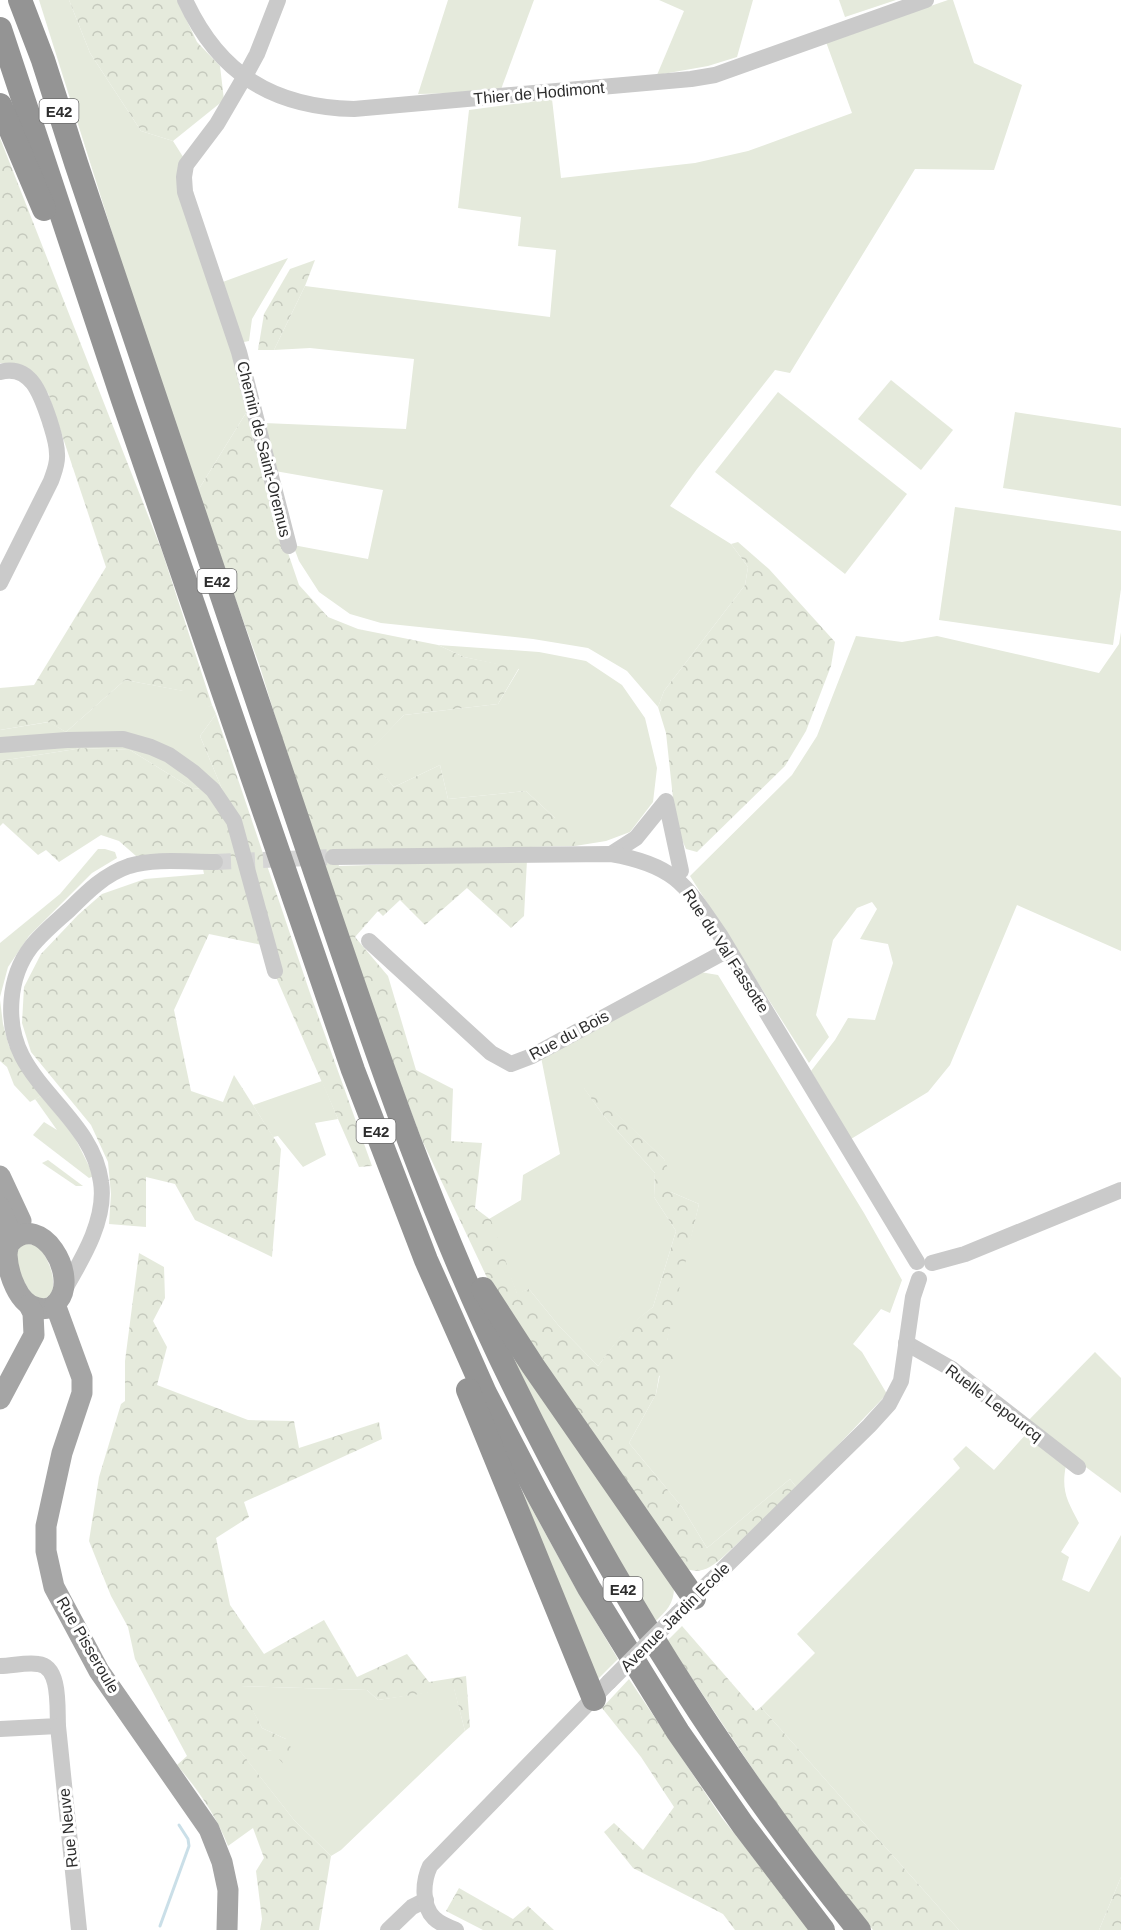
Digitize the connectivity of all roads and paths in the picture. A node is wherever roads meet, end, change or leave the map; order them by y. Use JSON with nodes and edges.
{"nodes":[{"id":1,"x":20,"y":0,"type":"edge"},
{"id":2,"x":28,"y":0,"type":"edge"},
{"id":3,"x":185,"y":0,"type":"edge"},
{"id":4,"x":278,"y":0,"type":"edge"},
{"id":5,"x":926,"y":0,"type":"edge"},
{"id":6,"x":0,"y":29,"type":"edge"},
{"id":7,"x":43,"y":60,"type":"junction"},
{"id":8,"x":245,"y":76,"type":"junction"},
{"id":9,"x":0,"y":105,"type":"edge"},
{"id":10,"x":0,"y":372,"type":"edge"},
{"id":11,"x":123,"y":400,"type":"junction"},
{"id":12,"x":289,"y":546,"type":"dead end"},
{"id":13,"x":0,"y":583,"type":"edge"},
{"id":14,"x":0,"y":745,"type":"edge"},
{"id":15,"x":611,"y":854,"type":"junction"},
{"id":16,"x":333,"y":857,"type":"tunnel mouth"},
{"id":17,"x":215,"y":862,"type":"tunnel mouth"},
{"id":18,"x":681,"y":871,"type":"dead end"},
{"id":19,"x":369,"y":941,"type":"dead end"},
{"id":20,"x":728,"y":950,"type":"junction"},
{"id":21,"x":275,"y":971,"type":"dead end"},
{"id":22,"x":0,"y":1176,"type":"edge"},
{"id":23,"x":1121,"y":1190,"type":"edge"},
{"id":24,"x":0,"y":1207,"type":"edge"},
{"id":25,"x":440,"y":1217,"type":"junction"},
{"id":26,"x":31,"y":1233,"type":"junction"},
{"id":27,"x":91,"y":1237,"type":"junction"},
{"id":28,"x":52,"y":1247,"type":"junction"},
{"id":29,"x":6,"y":1255,"type":"edge"},
{"id":30,"x":426,"y":1260,"type":"junction"},
{"id":31,"x":928,"y":1266,"type":"junction"},
{"id":32,"x":0,"y":1287,"type":"edge"},
{"id":33,"x":59,"y":1298,"type":"junction"},
{"id":34,"x":26,"y":1302,"type":"junction"},
{"id":35,"x":906,"y":1343,"type":"junction"},
{"id":36,"x":0,"y":1399,"type":"edge"},
{"id":37,"x":1078,"y":1467,"type":"dead end"},
{"id":38,"x":686,"y":1606,"type":"junction"},
{"id":39,"x":0,"y":1666,"type":"edge"},
{"id":40,"x":602,"y":1690,"type":"junction"},
{"id":41,"x":58,"y":1726,"type":"junction"},
{"id":42,"x":0,"y":1729,"type":"edge"},
{"id":43,"x":426,"y":1900,"type":"junction"},
{"id":44,"x":79,"y":1930,"type":"edge"},
{"id":45,"x":227,"y":1930,"type":"edge"},
{"id":46,"x":388,"y":1930,"type":"edge"},
{"id":47,"x":456,"y":1930,"type":"edge"},
{"id":48,"x":823,"y":1930,"type":"edge"},
{"id":49,"x":859,"y":1930,"type":"edge"}],
"edges":[{"from":1,"to":7,"type":"highway","number":"E42"},
{"from":2,"to":7,"type":"highway"},
{"from":3,"to":8,"type":"street","name":"Thier de Hodimont"},
{"from":4,"to":8,"type":"street","name":"Chemin de Saint-Oremus"},
{"from":5,"to":8,"type":"street","name":"Thier de Hodimont"},
{"from":6,"to":11,"type":"highway","number":"E42"},
{"from":7,"to":25,"type":"highway","number":"E42"},
{"from":8,"to":12,"type":"street","name":"Chemin de Saint-Oremus"},
{"from":9,"to":11,"type":"highway"},
{"from":10,"to":13,"type":"street"},
{"from":11,"to":30,"type":"highway","number":"E42"},
{"from":14,"to":21,"type":"street"},
{"from":15,"to":16,"type":"street","name":"Rue du Val Fassotte"},
{"from":15,"to":18,"type":"street"},
{"from":15,"to":20,"type":"street","name":"Rue du Val Fassotte"},
{"from":17,"to":27,"type":"street"},
{"from":19,"to":20,"type":"street","name":"Rue du Bois"},
{"from":20,"to":31,"type":"street","name":"Rue du Val Fassotte"},
{"from":22,"to":26,"type":"main road"},
{"from":23,"to":31,"type":"street"},
{"from":24,"to":29,"type":"main road"},
{"from":25,"to":38,"type":"highway"},
{"from":25,"to":49,"type":"highway","number":"E42"},
{"from":26,"to":28,"type":"main road"},
{"from":26,"to":29,"type":"main road"},
{"from":27,"to":28,"type":"street"},
{"from":27,"to":33,"type":"street"},
{"from":28,"to":33,"type":"main road","name":"Rue Pisseroule"},
{"from":29,"to":34,"type":"main road"},
{"from":30,"to":40,"type":"highway"},
{"from":30,"to":48,"type":"highway","number":"E42"},
{"from":31,"to":35,"type":"street","name":"Avenue Jardin Ecole"},
{"from":32,"to":34,"type":"street"},
{"from":33,"to":34,"type":"main road"},
{"from":33,"to":45,"type":"main road","name":"Rue Pisseroule"},
{"from":34,"to":36,"type":"main road"},
{"from":35,"to":37,"type":"street","name":"Ruelle Lepourcq"},
{"from":35,"to":38,"type":"street","name":"Avenue Jardin Ecole"},
{"from":38,"to":40,"type":"street","name":"Avenue Jardin Ecole","bridge":true},
{"from":39,"to":41,"type":"street","name":"Rue Neuve"},
{"from":40,"to":43,"type":"street","name":"Avenue Jardin Ecole"},
{"from":41,"to":42,"type":"street"},
{"from":41,"to":44,"type":"street","name":"Rue Neuve"},
{"from":43,"to":46,"type":"street"},
{"from":43,"to":47,"type":"street"}]}
